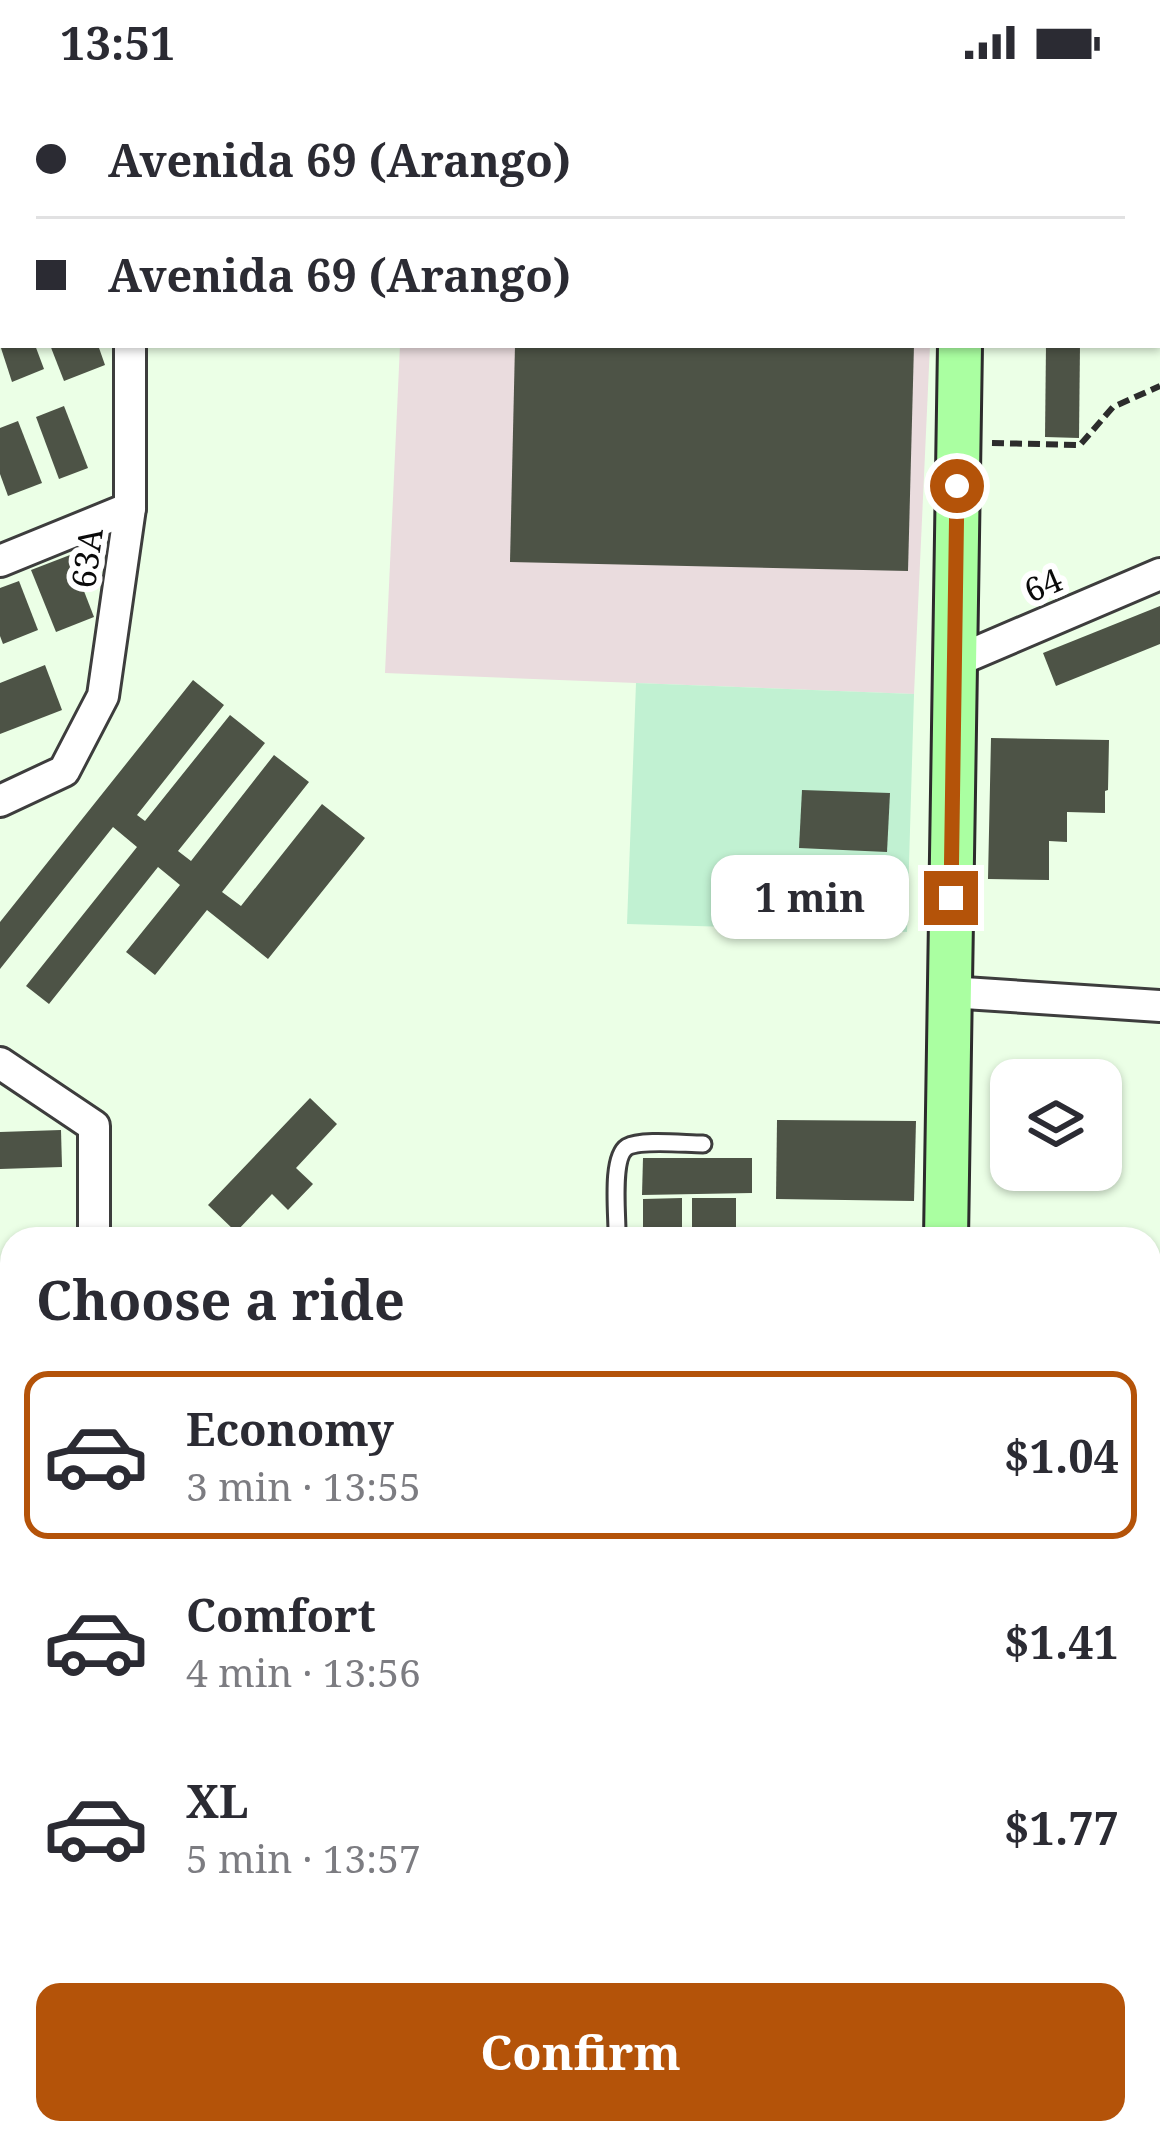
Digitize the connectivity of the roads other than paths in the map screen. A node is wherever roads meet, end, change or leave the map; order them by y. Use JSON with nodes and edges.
{"nodes":[{"id":1,"x":130,"y":348,"type":"edge"},
{"id":2,"x":960,"y":348,"type":"edge"},
{"id":3,"x":130,"y":508,"type":"junction"},
{"id":4,"x":0,"y":561,"type":"edge"},
{"id":5,"x":1160,"y":574,"type":"edge"},
{"id":6,"x":954,"y":662,"type":"junction"},
{"id":7,"x":0,"y":801,"type":"edge"},
{"id":8,"x":950,"y":992,"type":"junction"},
{"id":9,"x":1160,"y":1006,"type":"edge"},
{"id":10,"x":0,"y":1064,"type":"edge"},
{"id":11,"x":703,"y":1144,"type":"dead end"},
{"id":12,"x":94,"y":1227,"type":"edge"},
{"id":13,"x":617,"y":1227,"type":"edge"},
{"id":14,"x":946,"y":1227,"type":"edge"}],
"edges":[{"from":1,"to":3,"type":"street","name":"63A"},
{"from":2,"to":6,"type":"street"},
{"from":3,"to":4,"type":"street"},
{"from":3,"to":7,"type":"street","name":"63A"},
{"from":5,"to":6,"type":"street","name":"64"},
{"from":6,"to":8,"type":"street"},
{"from":8,"to":9,"type":"street"},
{"from":8,"to":14,"type":"street"},
{"from":10,"to":12,"type":"street"},
{"from":11,"to":13,"type":"lane"}]}
